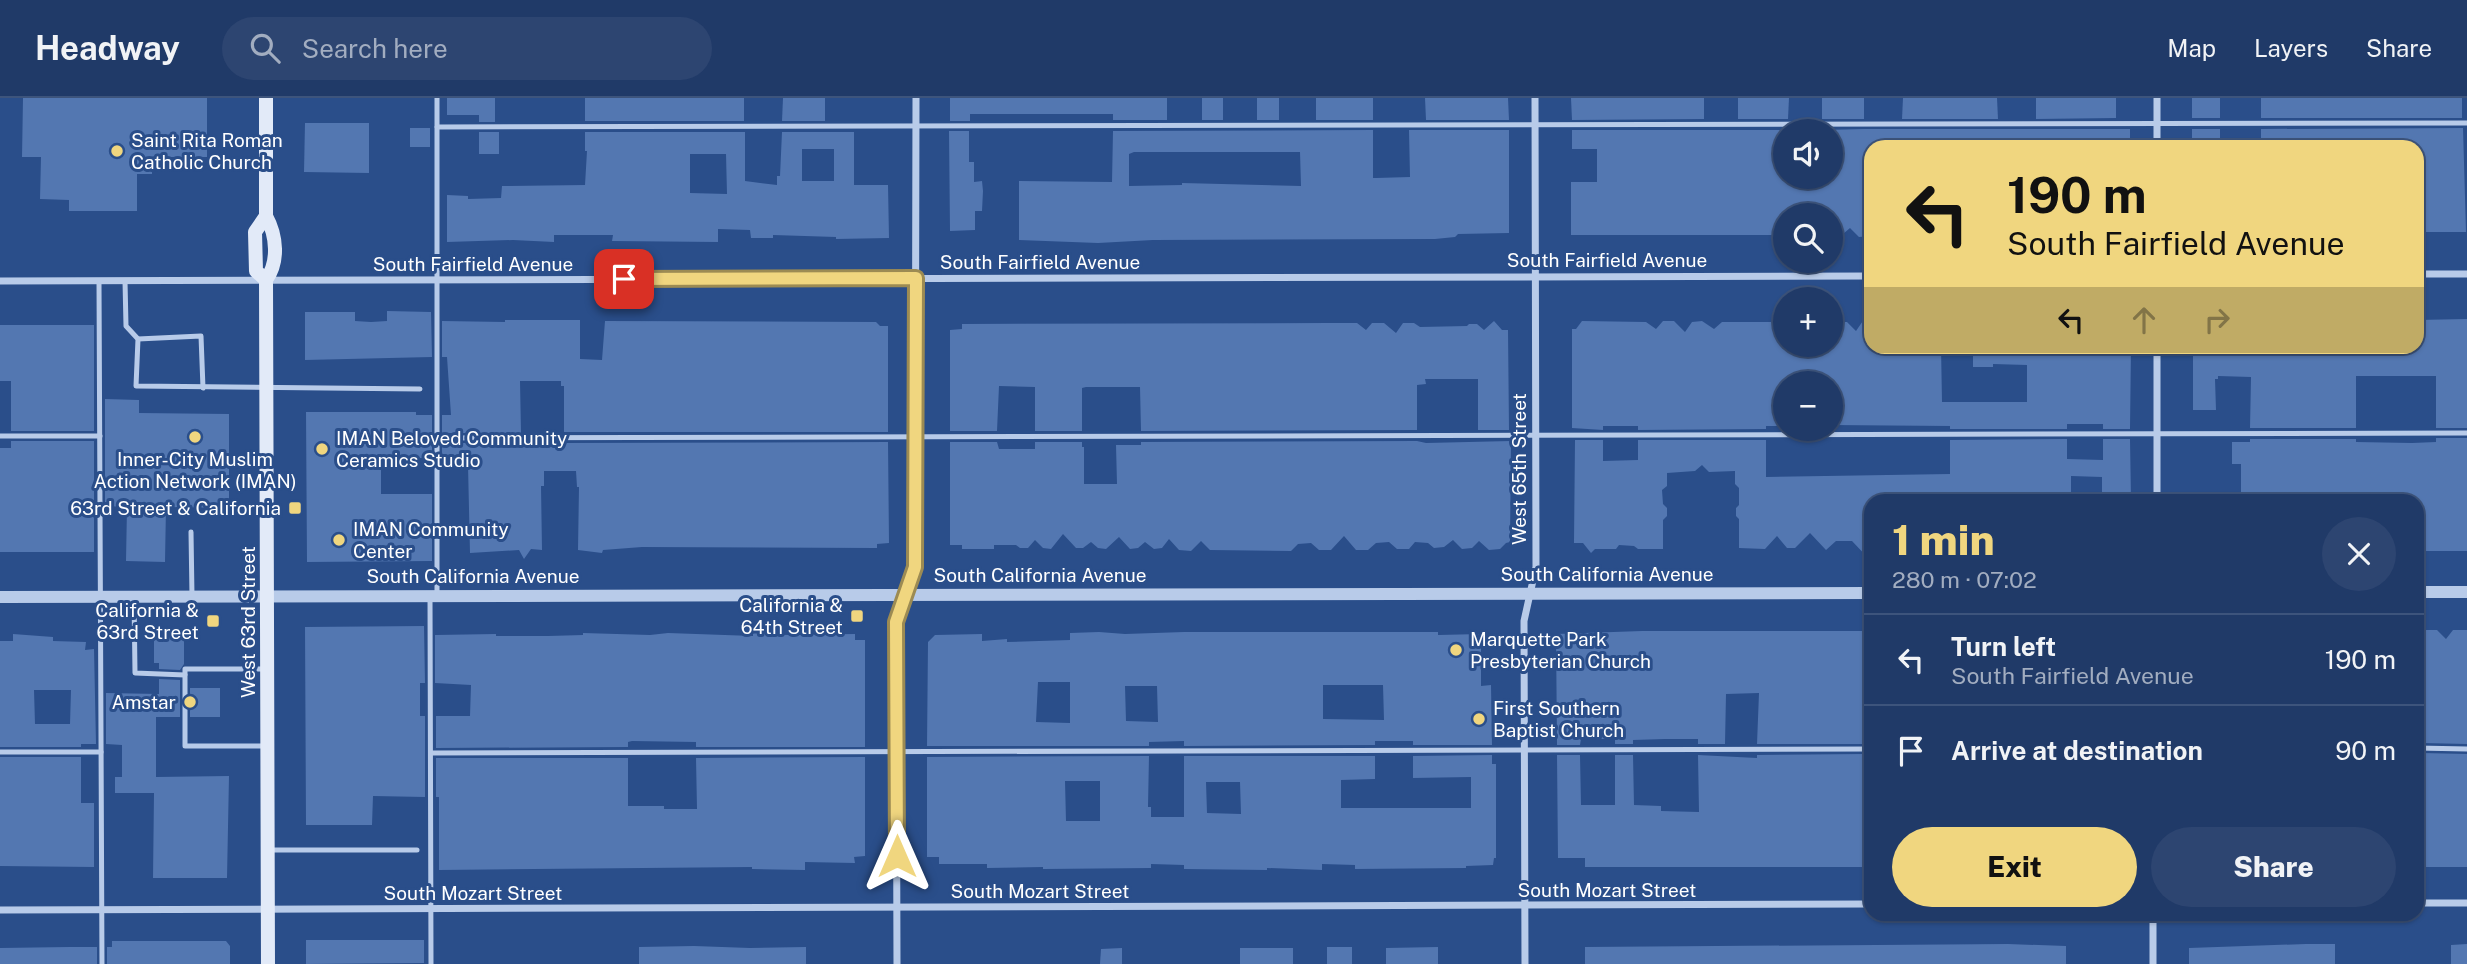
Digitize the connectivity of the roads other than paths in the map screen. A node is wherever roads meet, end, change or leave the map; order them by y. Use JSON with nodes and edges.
{"nodes":[{"id":1,"x":266,"y":98,"type":"edge"},
{"id":2,"x":437,"y":98,"type":"edge"},
{"id":3,"x":916,"y":98,"type":"edge"},
{"id":4,"x":1535,"y":98,"type":"edge"},
{"id":5,"x":2157,"y":98,"type":"edge"},
{"id":6,"x":2157,"y":124,"type":"junction"},
{"id":7,"x":2467,"y":124,"type":"edge"},
{"id":8,"x":1535,"y":125,"type":"junction"},
{"id":9,"x":916,"y":126,"type":"junction"},
{"id":10,"x":437,"y":127,"type":"junction"},
{"id":11,"x":2157,"y":140,"type":"edge"},
{"id":12,"x":2424,"y":274,"type":"edge"},
{"id":13,"x":2467,"y":274,"type":"edge"},
{"id":14,"x":1535,"y":276,"type":"junction"},
{"id":15,"x":1864,"y":276,"type":"edge"},
{"id":16,"x":916,"y":278,"type":"junction"},
{"id":17,"x":266,"y":280,"type":"junction"},
{"id":18,"x":437,"y":280,"type":"junction"},
{"id":19,"x":0,"y":281,"type":"edge"},
{"id":20,"x":99,"y":281,"type":"junction"},
{"id":21,"x":125,"y":281,"type":"junction"},
{"id":22,"x":138,"y":339,"type":"junction"},
{"id":23,"x":2157,"y":354,"type":"edge"},
{"id":24,"x":203,"y":388,"type":"junction"},
{"id":25,"x":267,"y":389,"type":"junction"},
{"id":26,"x":420,"y":389,"type":"dead end"},
{"id":27,"x":2467,"y":433,"type":"edge"},
{"id":28,"x":2158,"y":434,"type":"junction"},
{"id":29,"x":1535,"y":435,"type":"junction"},
{"id":30,"x":0,"y":436,"type":"edge"},
{"id":31,"x":100,"y":436,"type":"junction"},
{"id":32,"x":915,"y":436,"type":"junction"},
{"id":33,"x":437,"y":438,"type":"junction"},
{"id":34,"x":2157,"y":494,"type":"edge"},
{"id":35,"x":191,"y":532,"type":"dead end"},
{"id":36,"x":2424,"y":592,"type":"edge"},
{"id":37,"x":2467,"y":592,"type":"edge"},
{"id":38,"x":1864,"y":593,"type":"edge"},
{"id":39,"x":1530,"y":594,"type":"junction"},
{"id":40,"x":434,"y":595,"type":"junction"},
{"id":41,"x":906,"y":595,"type":"junction"},
{"id":42,"x":101,"y":596,"type":"junction"},
{"id":43,"x":134,"y":596,"type":"junction"},
{"id":44,"x":192,"y":596,"type":"junction"},
{"id":45,"x":267,"y":596,"type":"junction"},
{"id":46,"x":0,"y":597,"type":"edge"},
{"id":47,"x":267,"y":669,"type":"junction"},
{"id":48,"x":185,"y":675,"type":"junction"},
{"id":49,"x":267,"y":746,"type":"junction"},
{"id":50,"x":2424,"y":748,"type":"edge"},
{"id":51,"x":2467,"y":748,"type":"edge"},
{"id":52,"x":1864,"y":749,"type":"edge"},
{"id":53,"x":1524,"y":750,"type":"junction"},
{"id":54,"x":0,"y":752,"type":"edge"},
{"id":55,"x":101,"y":752,"type":"junction"},
{"id":56,"x":897,"y":752,"type":"junction"},
{"id":57,"x":431,"y":753,"type":"junction"},
{"id":58,"x":268,"y":850,"type":"junction"},
{"id":59,"x":417,"y":850,"type":"dead end"},
{"id":60,"x":2424,"y":903,"type":"edge"},
{"id":61,"x":2467,"y":903,"type":"edge"},
{"id":62,"x":1864,"y":904,"type":"edge"},
{"id":63,"x":1525,"y":906,"type":"junction"},
{"id":64,"x":897,"y":908,"type":"junction"},
{"id":65,"x":268,"y":909,"type":"junction"},
{"id":66,"x":431,"y":909,"type":"junction"},
{"id":67,"x":0,"y":910,"type":"edge"},
{"id":68,"x":102,"y":910,"type":"junction"},
{"id":69,"x":2153,"y":921,"type":"edge"},
{"id":70,"x":102,"y":964,"type":"edge"},
{"id":71,"x":268,"y":964,"type":"edge"},
{"id":72,"x":431,"y":964,"type":"edge"},
{"id":73,"x":897,"y":964,"type":"edge"},
{"id":74,"x":1525,"y":964,"type":"edge"},
{"id":75,"x":2153,"y":964,"type":"edge"}],
"edges":[{"from":1,"to":17,"type":"main road","name":"West 63rd Street"},
{"from":2,"to":10,"type":"lane"},
{"from":3,"to":9,"type":"street"},
{"from":4,"to":8,"type":"street","name":"West 65th Street"},
{"from":5,"to":6,"type":"street"},
{"from":6,"to":7,"type":"lane"},
{"from":6,"to":8,"type":"lane"},
{"from":6,"to":11,"type":"street"},
{"from":8,"to":9,"type":"lane"},
{"from":8,"to":14,"type":"street","name":"West 65th Street"},
{"from":9,"to":10,"type":"lane"},
{"from":9,"to":16,"type":"street"},
{"from":10,"to":18,"type":"lane"},
{"from":12,"to":13,"type":"street"},
{"from":14,"to":15,"type":"street","name":"South Fairfield Avenue"},
{"from":14,"to":16,"type":"street","name":"South Fairfield Avenue"},
{"from":14,"to":29,"type":"street","name":"West 65th Street"},
{"from":16,"to":18,"type":"street","name":"South Fairfield Avenue"},
{"from":16,"to":32,"type":"street"},
{"from":17,"to":18,"type":"street","name":"South Fairfield Avenue"},
{"from":17,"to":21,"type":"street","name":"South Fairfield Avenue"},
{"from":17,"to":25,"type":"main road","name":"West 63rd Street"},
{"from":18,"to":33,"type":"lane"},
{"from":19,"to":20,"type":"street","name":"South Fairfield Avenue"},
{"from":20,"to":21,"type":"street","name":"South Fairfield Avenue"},
{"from":20,"to":31,"type":"lane"},
{"from":21,"to":22,"type":"lane"},
{"from":22,"to":24,"type":"lane"},
{"from":22,"to":24,"type":"lane"},
{"from":23,"to":28,"type":"street"},
{"from":24,"to":25,"type":"lane"},
{"from":25,"to":26,"type":"lane"},
{"from":25,"to":45,"type":"main road","name":"West 63rd Street"},
{"from":27,"to":28,"type":"lane"},
{"from":28,"to":29,"type":"lane"},
{"from":28,"to":34,"type":"street"},
{"from":29,"to":32,"type":"lane"},
{"from":29,"to":39,"type":"street","name":"West 65th Street"},
{"from":30,"to":31,"type":"lane"},
{"from":31,"to":42,"type":"lane"},
{"from":32,"to":33,"type":"lane"},
{"from":32,"to":41,"type":"street"},
{"from":33,"to":40,"type":"lane"},
{"from":35,"to":44,"type":"lane"},
{"from":36,"to":37,"type":"street"},
{"from":38,"to":39,"type":"street","name":"South California Avenue"},
{"from":39,"to":41,"type":"street","name":"South California Avenue"},
{"from":39,"to":53,"type":"street","name":"West 65th Street"},
{"from":40,"to":41,"type":"street","name":"South California Avenue"},
{"from":40,"to":45,"type":"street","name":"South California Avenue"},
{"from":40,"to":57,"type":"lane"},
{"from":41,"to":56,"type":"street"},
{"from":42,"to":43,"type":"street","name":"South California Avenue"},
{"from":42,"to":46,"type":"street","name":"South California Avenue"},
{"from":42,"to":55,"type":"lane"},
{"from":43,"to":44,"type":"street","name":"South California Avenue"},
{"from":43,"to":48,"type":"lane"},
{"from":44,"to":45,"type":"street","name":"South California Avenue"},
{"from":45,"to":47,"type":"main road","name":"West 63rd Street"},
{"from":47,"to":48,"type":"lane"},
{"from":47,"to":49,"type":"main road","name":"West 63rd Street"},
{"from":48,"to":49,"type":"lane"},
{"from":49,"to":58,"type":"main road","name":"West 63rd Street"},
{"from":50,"to":51,"type":"lane"},
{"from":52,"to":53,"type":"lane"},
{"from":53,"to":56,"type":"lane"},
{"from":53,"to":63,"type":"street","name":"West 65th Street"},
{"from":54,"to":55,"type":"lane"},
{"from":55,"to":68,"type":"lane"},
{"from":56,"to":57,"type":"lane"},
{"from":56,"to":64,"type":"street"},
{"from":57,"to":66,"type":"lane"},
{"from":58,"to":59,"type":"lane"},
{"from":58,"to":65,"type":"main road","name":"West 63rd Street"},
{"from":60,"to":61,"type":"street"},
{"from":62,"to":63,"type":"street","name":"South Mozart Street"},
{"from":63,"to":64,"type":"street","name":"South Mozart Street"},
{"from":63,"to":74,"type":"street","name":"West 65th Street"},
{"from":64,"to":66,"type":"street","name":"South Mozart Street"},
{"from":64,"to":73,"type":"street"},
{"from":65,"to":66,"type":"street","name":"South Mozart Street"},
{"from":65,"to":68,"type":"street","name":"South Mozart Street"},
{"from":65,"to":71,"type":"main road","name":"West 63rd Street"},
{"from":66,"to":72,"type":"lane"},
{"from":67,"to":68,"type":"street","name":"South Mozart Street"},
{"from":68,"to":70,"type":"lane"},
{"from":69,"to":75,"type":"street"}]}
